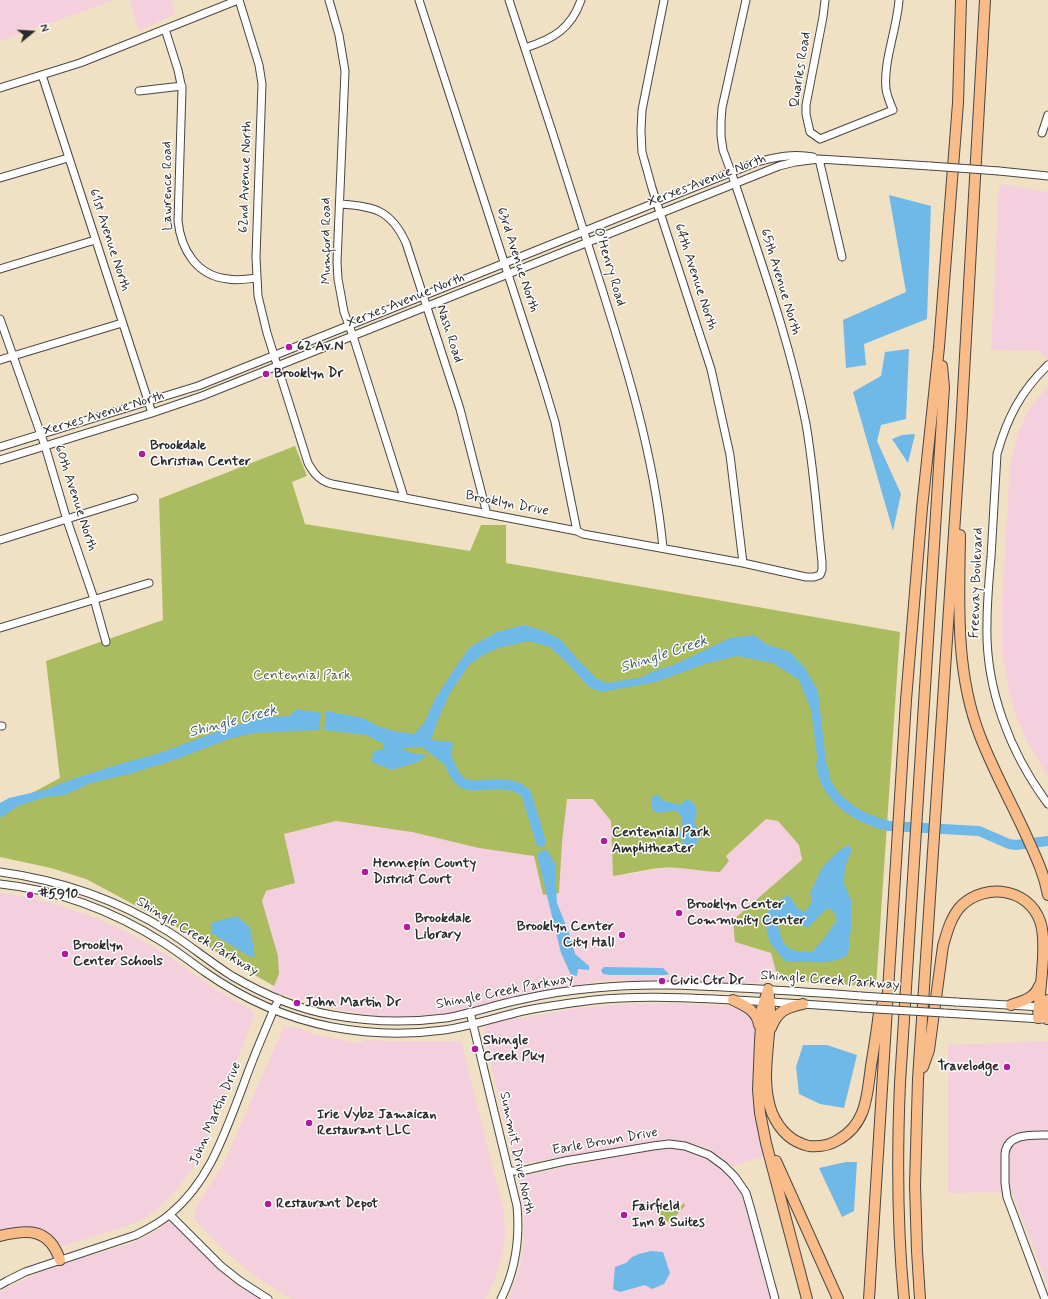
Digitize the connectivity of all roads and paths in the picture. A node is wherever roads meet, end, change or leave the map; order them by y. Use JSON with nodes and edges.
{"nodes":[{"id":1,"x":239,"y":0,"type":"edge"},
{"id":2,"x":329,"y":0,"type":"edge"},
{"id":3,"x":419,"y":0,"type":"edge"},
{"id":4,"x":509,"y":0,"type":"edge"},
{"id":5,"x":581,"y":0,"type":"edge"},
{"id":6,"x":664,"y":0,"type":"edge"},
{"id":7,"x":746,"y":0,"type":"edge"},
{"id":8,"x":825,"y":0,"type":"edge"},
{"id":9,"x":898,"y":0,"type":"edge"},
{"id":10,"x":961,"y":0,"type":"edge"},
{"id":11,"x":985,"y":0,"type":"edge"},
{"id":12,"x":165,"y":29,"type":"junction"},
{"id":13,"x":525,"y":48,"type":"junction"},
{"id":14,"x":42,"y":75,"type":"junction"},
{"id":15,"x":182,"y":86,"type":"junction"},
{"id":16,"x":0,"y":88,"type":"edge"},
{"id":17,"x":139,"y":91,"type":"dead end"},
{"id":18,"x":1048,"y":115,"type":"edge"},
{"id":19,"x":1042,"y":133,"type":"dead end"},
{"id":20,"x":68,"y":158,"type":"junction"},
{"id":21,"x":819,"y":159,"type":"junction"},
{"id":22,"x":732,"y":172,"type":"junction"},
{"id":23,"x":1048,"y":176,"type":"edge"},
{"id":24,"x":0,"y":178,"type":"edge"},
{"id":25,"x":735,"y":183,"type":"junction"},
{"id":26,"x":658,"y":202,"type":"junction"},
{"id":27,"x":340,"y":204,"type":"junction"},
{"id":28,"x":661,"y":212,"type":"junction"},
{"id":29,"x":584,"y":231,"type":"junction"},
{"id":30,"x":95,"y":240,"type":"junction"},
{"id":31,"x":588,"y":242,"type":"junction"},
{"id":32,"x":842,"y":257,"type":"dead end"},
{"id":33,"x":504,"y":264,"type":"junction"},
{"id":34,"x":0,"y":269,"type":"edge"},
{"id":35,"x":508,"y":274,"type":"junction"},
{"id":36,"x":256,"y":278,"type":"junction"},
{"id":37,"x":423,"y":296,"type":"junction"},
{"id":38,"x":427,"y":307,"type":"junction"},
{"id":39,"x":0,"y":319,"type":"edge"},
{"id":40,"x":122,"y":322,"type":"junction"},
{"id":41,"x":349,"y":326,"type":"junction"},
{"id":42,"x":353,"y":336,"type":"junction"},
{"id":43,"x":939,"y":347,"type":"junction"},
{"id":44,"x":13,"y":356,"type":"junction"},
{"id":45,"x":274,"y":356,"type":"junction"},
{"id":46,"x":0,"y":360,"type":"edge"},
{"id":47,"x":1048,"y":365,"type":"edge"},
{"id":48,"x":278,"y":366,"type":"junction"},
{"id":49,"x":148,"y":402,"type":"junction"},
{"id":50,"x":152,"y":413,"type":"junction"},
{"id":51,"x":961,"y":427,"type":"junction"},
{"id":52,"x":40,"y":435,"type":"junction"},
{"id":53,"x":45,"y":446,"type":"junction"},
{"id":54,"x":0,"y":447,"type":"edge"},
{"id":55,"x":0,"y":460,"type":"edge"},
{"id":56,"x":134,"y":498,"type":"dead end"},
{"id":57,"x":404,"y":498,"type":"junction"},
{"id":58,"x":487,"y":514,"type":"junction"},
{"id":59,"x":67,"y":520,"type":"junction"},
{"id":60,"x":577,"y":531,"type":"junction"},
{"id":61,"x":0,"y":540,"type":"edge"},
{"id":62,"x":663,"y":548,"type":"junction"},
{"id":63,"x":743,"y":563,"type":"junction"},
{"id":64,"x":820,"y":575,"type":"joint"},
{"id":65,"x":149,"y":583,"type":"dead end"},
{"id":66,"x":94,"y":599,"type":"junction"},
{"id":67,"x":0,"y":628,"type":"edge"},
{"id":68,"x":106,"y":642,"type":"dead end"},
{"id":69,"x":1048,"y":804,"type":"edge"},
{"id":70,"x":0,"y":872,"type":"edge"},
{"id":71,"x":0,"y":884,"type":"edge"},
{"id":72,"x":1048,"y":895,"type":"edge"},
{"id":73,"x":1041,"y":978,"type":"junction"},
{"id":74,"x":768,"y":989,"type":"junction"},
{"id":75,"x":888,"y":994,"type":"junction"},
{"id":76,"x":279,"y":999,"type":"junction"},
{"id":77,"x":733,"y":1000,"type":"junction"},
{"id":78,"x":767,"y":1002,"type":"junction"},
{"id":79,"x":803,"y":1004,"type":"junction"},
{"id":80,"x":1012,"y":1005,"type":"junction"},
{"id":81,"x":1045,"y":1005,"type":"edge"},
{"id":82,"x":274,"y":1009,"type":"junction"},
{"id":83,"x":470,"y":1012,"type":"junction"},
{"id":84,"x":1044,"y":1019,"type":"edge"},
{"id":85,"x":474,"y":1024,"type":"junction"},
{"id":86,"x":760,"y":1041,"type":"junction"},
{"id":87,"x":768,"y":1049,"type":"junction"},
{"id":88,"x":918,"y":1078,"type":"junction"},
{"id":89,"x":760,"y":1113,"type":"junction"},
{"id":90,"x":1048,"y":1134,"type":"edge"},
{"id":91,"x":509,"y":1171,"type":"junction"},
{"id":92,"x":170,"y":1214,"type":"junction"},
{"id":93,"x":0,"y":1236,"type":"edge"},
{"id":94,"x":60,"y":1260,"type":"junction"},
{"id":95,"x":0,"y":1285,"type":"edge"},
{"id":96,"x":268,"y":1299,"type":"edge"},
{"id":97,"x":501,"y":1299,"type":"edge"},
{"id":98,"x":775,"y":1299,"type":"edge"},
{"id":99,"x":807,"y":1299,"type":"edge"},
{"id":100,"x":838,"y":1299,"type":"edge"},
{"id":101,"x":869,"y":1299,"type":"edge"},
{"id":102,"x":904,"y":1299,"type":"edge"},
{"id":103,"x":920,"y":1299,"type":"edge"},
{"id":104,"x":1045,"y":1299,"type":"edge"}],
"edges":[{"from":1,"to":12,"type":"street"},
{"from":1,"to":36,"type":"street","name":"62nd Avenue North"},
{"from":2,"to":27,"type":"street","name":"Mumford Road"},
{"from":3,"to":33,"type":"street","name":"63rd Avenue North"},
{"from":4,"to":13,"type":"street","name":"O'Henry Road"},
{"from":5,"to":13,"type":"street"},
{"from":6,"to":26,"type":"street","name":"64th Avenue North"},
{"from":7,"to":22,"type":"street","name":"65th Avenue North"},
{"from":8,"to":9,"type":"street","name":"Quarles Road"},
{"from":10,"to":43,"type":"highway"},
{"from":11,"to":51,"type":"highway"},
{"from":12,"to":14,"type":"street"},
{"from":12,"to":15,"type":"street","name":"Lawrence Road"},
{"from":13,"to":29,"type":"street","name":"O'Henry Road"},
{"from":14,"to":16,"type":"street"},
{"from":14,"to":20,"type":"street","name":"61st Avenue North"},
{"from":15,"to":17,"type":"street"},
{"from":15,"to":36,"type":"street","name":"Lawrence Road"},
{"from":18,"to":19,"type":"street"},
{"from":20,"to":24,"type":"street"},
{"from":20,"to":30,"type":"street","name":"61st Avenue North"},
{"from":21,"to":22,"type":"street","name":"Xerxes Avenue North"},
{"from":21,"to":23,"type":"street","name":"Xerxes Avenue North","bridge":true},
{"from":21,"to":25,"type":"street","name":"Xerxes Avenue North"},
{"from":21,"to":32,"type":"street"},
{"from":22,"to":25,"type":"street","name":"65th Avenue North"},
{"from":22,"to":26,"type":"street","name":"Xerxes Avenue North"},
{"from":25,"to":28,"type":"street","name":"Xerxes Avenue North"},
{"from":25,"to":64,"type":"street","name":"65th Avenue North"},
{"from":26,"to":28,"type":"street","name":"64th Avenue North"},
{"from":26,"to":29,"type":"street","name":"Xerxes Avenue North"},
{"from":27,"to":37,"type":"street","name":"Nash Road"},
{"from":27,"to":41,"type":"street","name":"Mumford Road"},
{"from":28,"to":31,"type":"street","name":"Xerxes Avenue North"},
{"from":28,"to":63,"type":"street","name":"64th Avenue North"},
{"from":29,"to":31,"type":"street","name":"O'Henry Road"},
{"from":29,"to":33,"type":"street","name":"Xerxes Avenue North"},
{"from":30,"to":34,"type":"street"},
{"from":30,"to":40,"type":"street","name":"61st Avenue North"},
{"from":31,"to":35,"type":"street","name":"Xerxes Avenue North"},
{"from":31,"to":62,"type":"street","name":"O'Henry Road"},
{"from":33,"to":35,"type":"street","name":"63rd Avenue North"},
{"from":33,"to":37,"type":"street","name":"Xerxes Avenue North"},
{"from":35,"to":38,"type":"street","name":"Xerxes Avenue North"},
{"from":35,"to":60,"type":"street","name":"63rd Avenue North"},
{"from":36,"to":45,"type":"street","name":"62nd Avenue North"},
{"from":37,"to":38,"type":"street","name":"Nash Road"},
{"from":37,"to":41,"type":"street","name":"Xerxes Avenue North"},
{"from":38,"to":42,"type":"street","name":"Xerxes Avenue North"},
{"from":38,"to":58,"type":"street","name":"Nash Road"},
{"from":39,"to":44,"type":"street","name":"60th Avenue North"},
{"from":40,"to":44,"type":"street"},
{"from":40,"to":49,"type":"street","name":"61st Avenue North"},
{"from":41,"to":42,"type":"street","name":"Mumford Road"},
{"from":41,"to":45,"type":"street","name":"Xerxes Avenue North"},
{"from":42,"to":48,"type":"street","name":"Xerxes Avenue North"},
{"from":42,"to":57,"type":"street","name":"Mumford Road"},
{"from":43,"to":75,"type":"highway"},
{"from":43,"to":102,"type":"highway"},
{"from":44,"to":46,"type":"street"},
{"from":44,"to":52,"type":"street","name":"60th Avenue North"},
{"from":45,"to":48,"type":"street","name":"Brooklyn Drive"},
{"from":45,"to":49,"type":"street","name":"Xerxes Avenue North"},
{"from":47,"to":69,"type":"street","name":"Freeway Boulevard"},
{"from":48,"to":50,"type":"street","name":"Xerxes Avenue North"},
{"from":48,"to":57,"type":"street","name":"Brooklyn Drive"},
{"from":49,"to":50,"type":"street","name":"61st Avenue North"},
{"from":49,"to":52,"type":"street","name":"Xerxes Avenue North"},
{"from":50,"to":53,"type":"street","name":"Xerxes Avenue North"},
{"from":51,"to":72,"type":"highway"},
{"from":51,"to":88,"type":"highway"},
{"from":52,"to":53,"type":"street","name":"60th Avenue North"},
{"from":52,"to":54,"type":"street","name":"Xerxes Avenue North"},
{"from":53,"to":55,"type":"street","name":"Xerxes Avenue North"},
{"from":53,"to":59,"type":"street","name":"60th Avenue North"},
{"from":56,"to":59,"type":"street"},
{"from":57,"to":58,"type":"street","name":"Brooklyn Drive"},
{"from":58,"to":60,"type":"street","name":"Brooklyn Drive"},
{"from":59,"to":61,"type":"street"},
{"from":59,"to":66,"type":"street","name":"60th Avenue North"},
{"from":60,"to":62,"type":"street","name":"Brooklyn Drive"},
{"from":62,"to":63,"type":"street","name":"Brooklyn Drive"},
{"from":63,"to":64,"type":"street","name":"Brooklyn Drive"},
{"from":65,"to":66,"type":"street"},
{"from":66,"to":67,"type":"street"},
{"from":66,"to":68,"type":"street","name":"60th Avenue North"},
{"from":70,"to":76,"type":"street","name":"Shingle Creek Parkway"},
{"from":71,"to":82,"type":"street","name":"Shingle Creek Parkway"},
{"from":73,"to":80,"type":"highway"},
{"from":73,"to":81,"type":"highway"},
{"from":73,"to":88,"type":"highway"},
{"from":74,"to":78,"type":"highway"},
{"from":74,"to":80,"type":"street","name":"Shingle Creek Parkway","bridge":true},
{"from":74,"to":83,"type":"street","name":"Shingle Creek Parkway"},
{"from":75,"to":87,"type":"highway"},
{"from":75,"to":101,"type":"highway"},
{"from":76,"to":82,"type":"street","name":"John Martin Drive"},
{"from":76,"to":83,"type":"street","name":"Shingle Creek Parkway"},
{"from":77,"to":78,"type":"street","name":"Shingle Creek Parkway"},
{"from":77,"to":85,"type":"street","name":"Shingle Creek Parkway"},
{"from":77,"to":86,"type":"highway"},
{"from":78,"to":79,"type":"street","name":"Shingle Creek Parkway"},
{"from":78,"to":86,"type":"highway"},
{"from":78,"to":87,"type":"highway"},
{"from":79,"to":84,"type":"street","name":"Shingle Creek Parkway","bridge":true},
{"from":79,"to":87,"type":"highway"},
{"from":80,"to":81,"type":"street","name":"Shingle Creek Parkway"},
{"from":81,"to":84,"type":"highway"},
{"from":82,"to":85,"type":"street","name":"Shingle Creek Parkway"},
{"from":82,"to":92,"type":"street","name":"John Martin Drive"},
{"from":83,"to":85,"type":"street","name":"Summit Drive North"},
{"from":85,"to":91,"type":"street","name":"Summit Drive North"},
{"from":86,"to":89,"type":"highway"},
{"from":88,"to":103,"type":"highway"},
{"from":89,"to":99,"type":"highway"},
{"from":89,"to":100,"type":"highway"},
{"from":90,"to":104,"type":"street"},
{"from":91,"to":97,"type":"street","name":"Summit Drive North"},
{"from":91,"to":98,"type":"street","name":"Earle Brown Drive"},
{"from":92,"to":94,"type":"street","name":"John Martin Drive"},
{"from":92,"to":96,"type":"street"},
{"from":93,"to":94,"type":"highway"},
{"from":94,"to":95,"type":"street","name":"John Martin Drive"}]}
